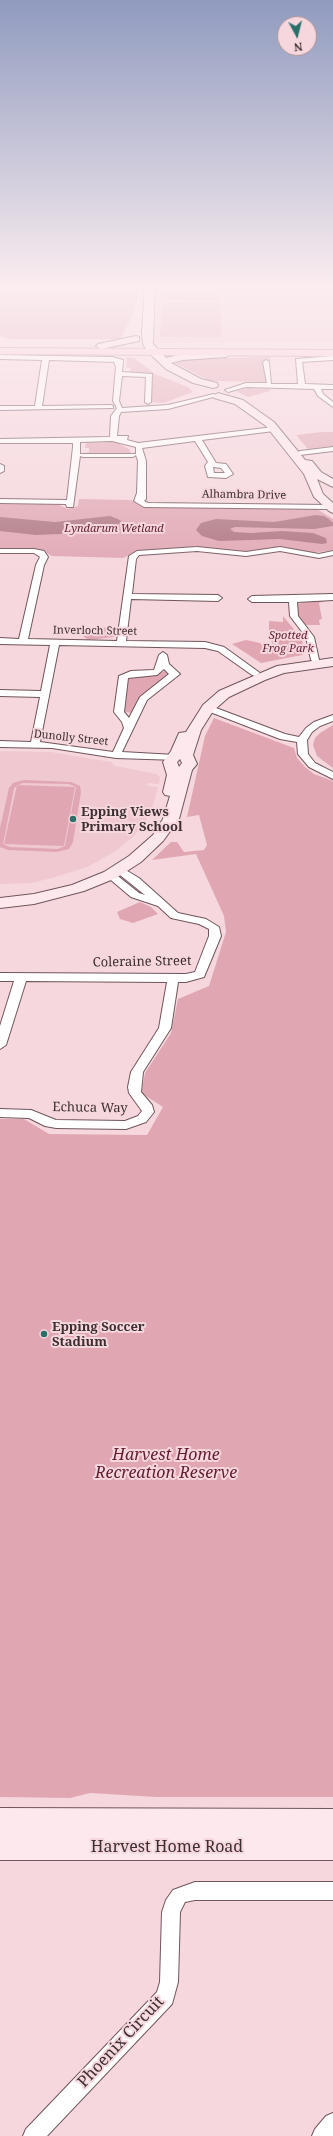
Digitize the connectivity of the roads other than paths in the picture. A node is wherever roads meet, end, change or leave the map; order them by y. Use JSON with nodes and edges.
{"nodes":[{"id":1,"x":42,"y":384,"type":"edge"},
{"id":2,"x":117,"y":384,"type":"edge"},
{"id":3,"x":149,"y":384,"type":"edge"},
{"id":4,"x":187,"y":384,"type":"edge"},
{"id":5,"x":203,"y":384,"type":"edge"},
{"id":6,"x":242,"y":384,"type":"edge"},
{"id":7,"x":252,"y":384,"type":"edge"},
{"id":8,"x":302,"y":384,"type":"edge"},
{"id":9,"x":290,"y":387,"type":"junction"},
{"id":10,"x":302,"y":387,"type":"junction"},
{"id":11,"x":317,"y":387,"type":"junction"},
{"id":12,"x":333,"y":387,"type":"edge"},
{"id":13,"x":220,"y":390,"type":"junction"},
{"id":14,"x":201,"y":391,"type":"junction"},
{"id":15,"x":148,"y":402,"type":"dead end"},
{"id":16,"x":333,"y":405,"type":"edge"},
{"id":17,"x":0,"y":408,"type":"edge"},
{"id":18,"x":38,"y":408,"type":"junction"},
{"id":19,"x":115,"y":408,"type":"junction"},
{"id":20,"x":154,"y":408,"type":"junction"},
{"id":21,"x":278,"y":430,"type":"junction"},
{"id":22,"x":115,"y":439,"type":"junction"},
{"id":23,"x":197,"y":439,"type":"junction"},
{"id":24,"x":0,"y":441,"type":"edge"},
{"id":25,"x":76,"y":441,"type":"junction"},
{"id":26,"x":140,"y":445,"type":"junction"},
{"id":27,"x":333,"y":449,"type":"edge"},
{"id":28,"x":333,"y":453,"type":"edge"},
{"id":29,"x":83,"y":455,"type":"dead end"},
{"id":30,"x":133,"y":455,"type":"dead end"},
{"id":31,"x":298,"y":456,"type":"junction"},
{"id":32,"x":213,"y":464,"type":"dead end"},
{"id":33,"x":0,"y":466,"type":"edge"},
{"id":34,"x":0,"y":471,"type":"edge"},
{"id":35,"x":333,"y":484,"type":"edge"},
{"id":36,"x":0,"y":501,"type":"edge"},
{"id":37,"x":332,"y":508,"type":"edge"},
{"id":38,"x":0,"y":551,"type":"edge"},
{"id":39,"x":333,"y":553,"type":"edge"},
{"id":40,"x":128,"y":596,"type":"junction"},
{"id":41,"x":333,"y":597,"type":"edge"},
{"id":42,"x":218,"y":598,"type":"dead end"},
{"id":43,"x":252,"y":599,"type":"dead end"},
{"id":44,"x":293,"y":599,"type":"junction"},
{"id":45,"x":0,"y":642,"type":"edge"},
{"id":46,"x":23,"y":642,"type":"junction"},
{"id":47,"x":54,"y":642,"type":"junction"},
{"id":48,"x":121,"y":644,"type":"junction"},
{"id":49,"x":165,"y":644,"type":"junction"},
{"id":50,"x":163,"y":658,"type":"junction"},
{"id":51,"x":333,"y":658,"type":"edge"},
{"id":52,"x":316,"y":662,"type":"junction"},
{"id":53,"x":333,"y":662,"type":"edge"},
{"id":54,"x":158,"y":671,"type":"junction"},
{"id":55,"x":174,"y":672,"type":"junction"},
{"id":56,"x":253,"y":676,"type":"junction"},
{"id":57,"x":0,"y":692,"type":"edge"},
{"id":58,"x":44,"y":694,"type":"junction"},
{"id":59,"x":207,"y":704,"type":"junction"},
{"id":60,"x":119,"y":712,"type":"junction"},
{"id":61,"x":137,"y":713,"type":"junction"},
{"id":62,"x":333,"y":718,"type":"edge"},
{"id":63,"x":128,"y":729,"type":"junction"},
{"id":64,"x":303,"y":739,"type":"junction"},
{"id":65,"x":0,"y":744,"type":"edge"},
{"id":66,"x":35,"y":745,"type":"junction"},
{"id":67,"x":116,"y":755,"type":"junction"},
{"id":68,"x":179,"y":764,"type":"junction"},
{"id":69,"x":333,"y":776,"type":"edge"},
{"id":70,"x":111,"y":870,"type":"junction"},
{"id":71,"x":0,"y":895,"type":"edge"},
{"id":72,"x":0,"y":903,"type":"edge"},
{"id":73,"x":0,"y":977,"type":"edge"},
{"id":74,"x":21,"y":977,"type":"junction"},
{"id":75,"x":173,"y":978,"type":"junction"},
{"id":76,"x":0,"y":1045,"type":"edge"},
{"id":77,"x":0,"y":1113,"type":"edge"},
{"id":78,"x":0,"y":1821,"type":"edge"},
{"id":79,"x":333,"y":1822,"type":"edge"},
{"id":80,"x":0,"y":1847,"type":"edge"},
{"id":81,"x":333,"y":1847,"type":"edge"},
{"id":82,"x":333,"y":1891,"type":"edge"},
{"id":83,"x":333,"y":2123,"type":"edge"},
{"id":84,"x":33,"y":2136,"type":"edge"},
{"id":85,"x":322,"y":2136,"type":"edge"}],
"edges":[{"from":1,"to":18,"type":"street"},
{"from":2,"to":19,"type":"street"},
{"from":3,"to":15,"type":"street"},
{"from":4,"to":14,"type":"street"},
{"from":5,"to":13,"type":"street"},
{"from":6,"to":13,"type":"street"},
{"from":7,"to":9,"type":"street"},
{"from":8,"to":10,"type":"street"},
{"from":9,"to":10,"type":"street"},
{"from":9,"to":13,"type":"street"},
{"from":10,"to":11,"type":"street"},
{"from":11,"to":12,"type":"street"},
{"from":11,"to":16,"type":"street"},
{"from":13,"to":14,"type":"street"},
{"from":13,"to":20,"type":"street"},
{"from":13,"to":21,"type":"street"},
{"from":14,"to":20,"type":"street"},
{"from":17,"to":18,"type":"street"},
{"from":18,"to":19,"type":"street"},
{"from":19,"to":20,"type":"street"},
{"from":19,"to":22,"type":"street"},
{"from":21,"to":23,"type":"street"},
{"from":21,"to":31,"type":"street"},
{"from":22,"to":25,"type":"street"},
{"from":22,"to":26,"type":"street"},
{"from":23,"to":26,"type":"street"},
{"from":23,"to":32,"type":"street"},
{"from":24,"to":25,"type":"street"},
{"from":25,"to":36,"type":"street"},
{"from":26,"to":37,"type":"street","name":"Alhambra Drive"},
{"from":27,"to":31,"type":"street"},
{"from":28,"to":31,"type":"street"},
{"from":29,"to":30,"type":"street"},
{"from":31,"to":35,"type":"street"},
{"from":31,"to":37,"type":"street"},
{"from":33,"to":34,"type":"street"},
{"from":38,"to":46,"type":"street"},
{"from":39,"to":40,"type":"street"},
{"from":40,"to":42,"type":"street"},
{"from":40,"to":48,"type":"street"},
{"from":41,"to":44,"type":"street"},
{"from":43,"to":44,"type":"street"},
{"from":44,"to":52,"type":"street"},
{"from":45,"to":46,"type":"street","name":"Inverloch Street"},
{"from":46,"to":47,"type":"street","name":"Inverloch Street"},
{"from":47,"to":48,"type":"street","name":"Inverloch Street"},
{"from":47,"to":58,"type":"street"},
{"from":48,"to":49,"type":"street","name":"Inverloch Street"},
{"from":49,"to":50,"type":"street"},
{"from":49,"to":56,"type":"street","name":"Inverloch Street"},
{"from":50,"to":54,"type":"street"},
{"from":50,"to":55,"type":"street"},
{"from":51,"to":52,"type":"street"},
{"from":52,"to":53,"type":"street"},
{"from":52,"to":56,"type":"street"},
{"from":54,"to":55,"type":"street"},
{"from":54,"to":60,"type":"street"},
{"from":55,"to":61,"type":"street"},
{"from":56,"to":59,"type":"street"},
{"from":57,"to":58,"type":"street"},
{"from":58,"to":66,"type":"street"},
{"from":59,"to":64,"type":"street"},
{"from":59,"to":68,"type":"street"},
{"from":60,"to":61,"type":"street"},
{"from":60,"to":63,"type":"street"},
{"from":61,"to":63,"type":"street"},
{"from":62,"to":64,"type":"street"},
{"from":63,"to":67,"type":"street"},
{"from":64,"to":69,"type":"street"},
{"from":65,"to":66,"type":"street","name":"Dunolly Street"},
{"from":66,"to":67,"type":"street","name":"Dunolly Street"},
{"from":67,"to":68,"type":"street","name":"Dunolly Street"},
{"from":68,"to":70,"type":"street"},
{"from":70,"to":71,"type":"street"},
{"from":70,"to":72,"type":"street"},
{"from":70,"to":75,"type":"street","name":"Coleraine Street"},
{"from":73,"to":74,"type":"street","name":"Coleraine Street"},
{"from":74,"to":75,"type":"street","name":"Coleraine Street"},
{"from":74,"to":76,"type":"street"},
{"from":75,"to":77,"type":"street","name":"Echuca Way"},
{"from":78,"to":79,"type":"street","name":"Harvest Home Road"},
{"from":80,"to":81,"type":"street","name":"Harvest Home Road"},
{"from":82,"to":84,"type":"street","name":"Phoenix Circuit"},
{"from":83,"to":85,"type":"street"}]}
